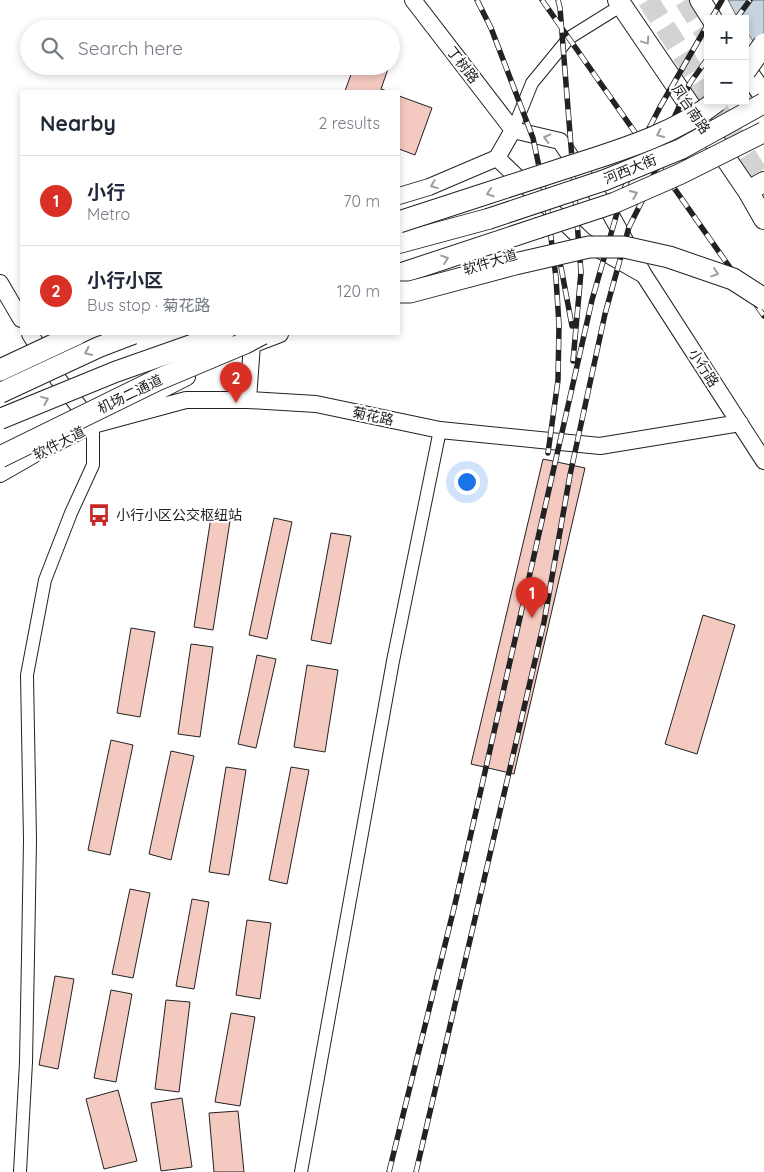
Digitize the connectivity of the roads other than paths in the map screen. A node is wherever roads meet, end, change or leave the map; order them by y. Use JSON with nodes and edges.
{"nodes":[{"id":1,"x":412,"y":0,"type":"edge"},
{"id":2,"x":700,"y":0,"type":"edge"},
{"id":3,"x":620,"y":3,"type":"edge"},
{"id":4,"x":709,"y":15,"type":"edge"},
{"id":5,"x":764,"y":44,"type":"edge"},
{"id":6,"x":750,"y":71,"type":"edge"},
{"id":7,"x":764,"y":96,"type":"edge"},
{"id":8,"x":764,"y":103,"type":"edge"},
{"id":9,"x":712,"y":105,"type":"edge"},
{"id":10,"x":700,"y":106,"type":"edge"},
{"id":11,"x":514,"y":130,"type":"junction"},
{"id":12,"x":764,"y":132,"type":"edge"},
{"id":13,"x":497,"y":158,"type":"junction"},
{"id":14,"x":756,"y":187,"type":"edge"},
{"id":15,"x":400,"y":196,"type":"edge"},
{"id":16,"x":764,"y":219,"type":"edge"},
{"id":17,"x":400,"y":222,"type":"edge"},
{"id":18,"x":538,"y":228,"type":"joint"},
{"id":19,"x":584,"y":241,"type":"junction"},
{"id":20,"x":400,"y":243,"type":"edge"},
{"id":21,"x":400,"y":274,"type":"edge"},
{"id":22,"x":644,"y":275,"type":"junction"},
{"id":23,"x":0,"y":283,"type":"edge"},
{"id":24,"x":400,"y":292,"type":"edge"},
{"id":25,"x":400,"y":292,"type":"edge"},
{"id":26,"x":764,"y":299,"type":"edge"},
{"id":27,"x":20,"y":317,"type":"edge"},
{"id":28,"x":31,"y":335,"type":"edge"},
{"id":29,"x":76,"y":335,"type":"edge"},
{"id":30,"x":82,"y":335,"type":"edge"},
{"id":31,"x":130,"y":335,"type":"edge"},
{"id":32,"x":220,"y":335,"type":"edge"},
{"id":33,"x":275,"y":335,"type":"edge"},
{"id":34,"x":257,"y":339,"type":"edge"},
{"id":35,"x":42,"y":354,"type":"junction"},
{"id":36,"x":0,"y":370,"type":"edge"},
{"id":37,"x":0,"y":375,"type":"edge"},
{"id":38,"x":0,"y":393,"type":"edge"},
{"id":39,"x":248,"y":400,"type":"junction"},
{"id":40,"x":0,"y":418,"type":"edge"},
{"id":41,"x":740,"y":423,"type":"junction"},
{"id":42,"x":93,"y":425,"type":"junction"},
{"id":43,"x":440,"y":430,"type":"junction"},
{"id":44,"x":0,"y":457,"type":"edge"},
{"id":45,"x":764,"y":461,"type":"edge"},
{"id":46,"x":0,"y":474,"type":"edge"},
{"id":47,"x":20,"y":1172,"type":"edge"},
{"id":48,"x":301,"y":1172,"type":"edge"}],
"edges":[{"from":1,"to":11,"type":"street","name":"丁树路"},
{"from":2,"to":4,"type":"main road"},
{"from":3,"to":10,"type":"main road","name":"凤台南路","one_way":true},
{"from":3,"to":11,"type":"street"},
{"from":5,"to":6,"type":"highway","bridge":true},
{"from":6,"to":7,"type":"main road"},
{"from":8,"to":20,"type":"main road","name":"河西大街","bridge":true},
{"from":9,"to":17,"type":"highway","one_way":true,"bridge":true},
{"from":10,"to":14,"type":"main road","name":"凤台南路"},
{"from":11,"to":13,"type":"street"},
{"from":22,"to":11,"type":"street","name":"小行路","one_way":true},
{"from":18,"to":12,"type":"main road","name":"河西大街","one_way":true,"bridge":true},
{"from":13,"to":15,"type":"street","one_way":true},
{"from":13,"to":19,"type":"street","name":"小行路"},
{"from":14,"to":16,"type":"main road","name":"凤台南路"},
{"from":21,"to":18,"type":"main road","name":"软件大道","one_way":true},
{"from":19,"to":22,"type":"street","name":"小行路"},
{"from":19,"to":24,"type":"street","name":"软件大道"},
{"from":22,"to":41,"type":"street","name":"小行路"},
{"from":23,"to":27,"type":"street"},
{"from":25,"to":26,"type":"highway","one_way":true,"bridge":true},
{"from":28,"to":35,"type":"street"},
{"from":29,"to":36,"type":"highway","bridge":true},
{"from":30,"to":35,"type":"street"},
{"from":31,"to":38,"type":"main road","one_way":true,"bridge":true},
{"from":40,"to":32,"type":"main road","one_way":true,"bridge":true},
{"from":33,"to":34,"type":"street","name":"软件大道"},
{"from":34,"to":39,"type":"street"},
{"from":34,"to":42,"type":"street","name":"软件大道"},
{"from":34,"to":44,"type":"highway","name":"机场二通道","bridge":true},
{"from":35,"to":37,"type":"street"},
{"from":35,"to":42,"type":"street"},
{"from":39,"to":42,"type":"street","name":"菊花路"},
{"from":39,"to":43,"type":"street","name":"菊花路"},
{"from":41,"to":43,"type":"street","name":"菊花路"},
{"from":41,"to":45,"type":"street","name":"小行路"},
{"from":42,"to":46,"type":"street","name":"软件大道"},
{"from":42,"to":47,"type":"street"},
{"from":43,"to":48,"type":"street"}]}
